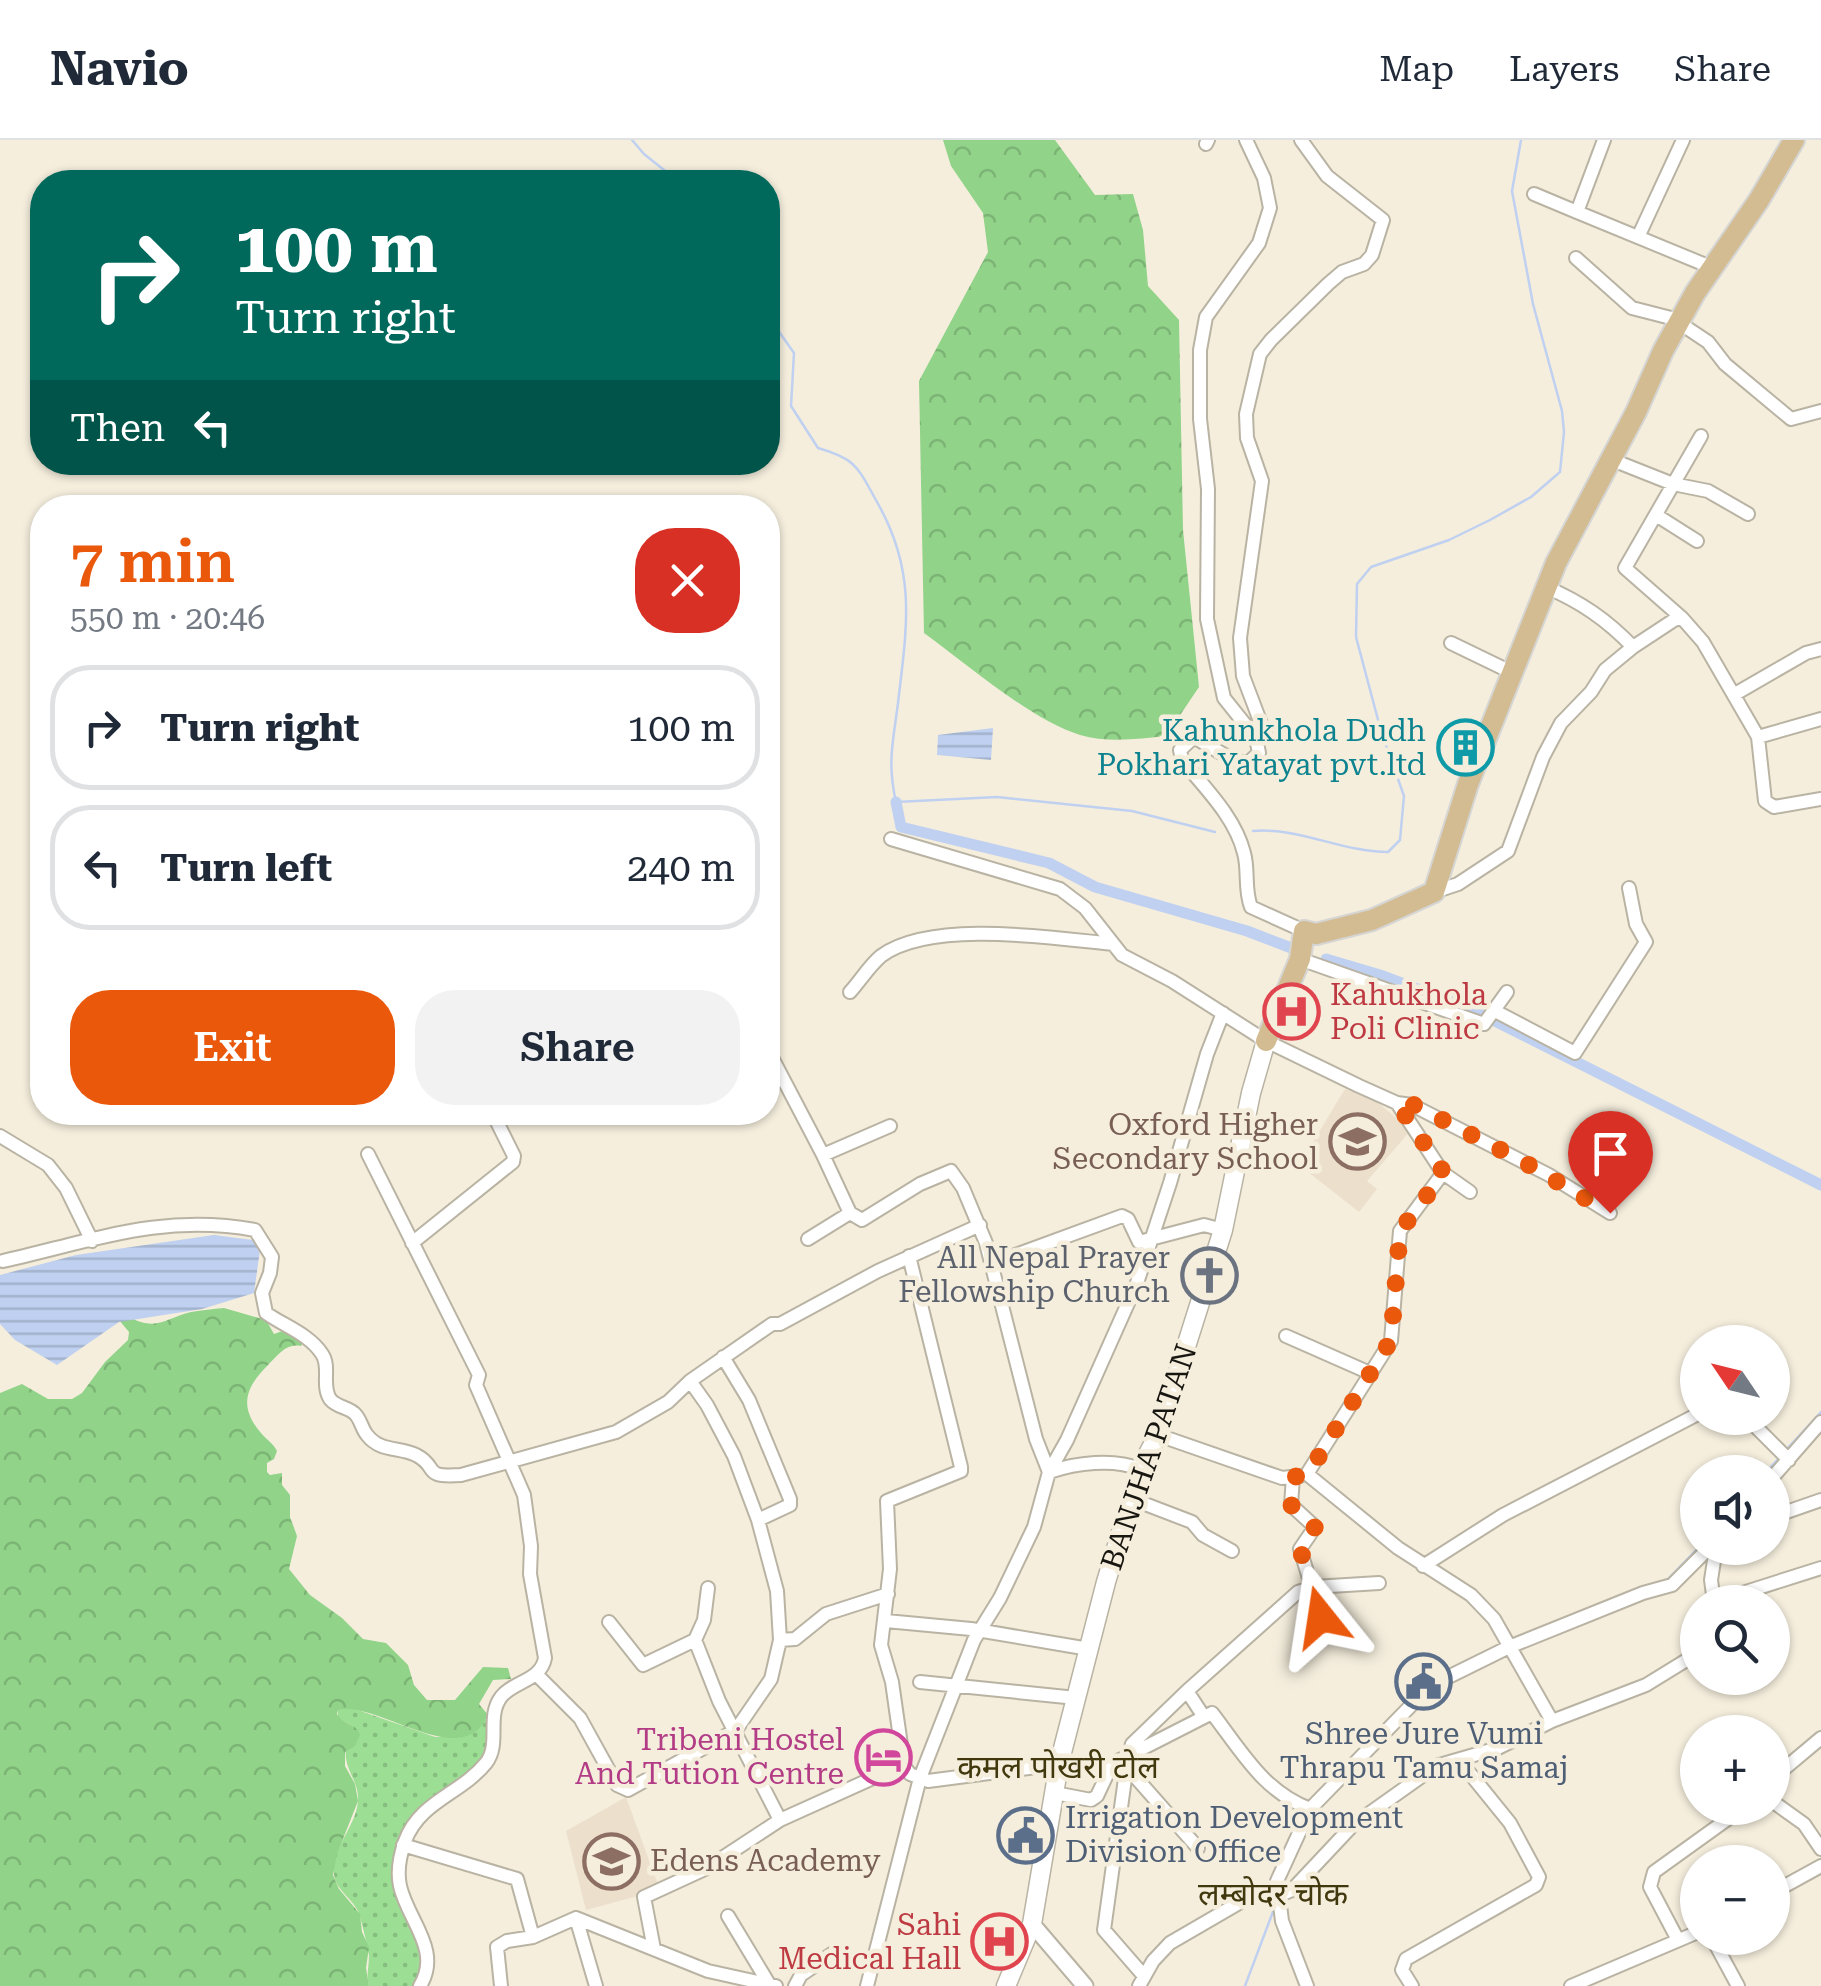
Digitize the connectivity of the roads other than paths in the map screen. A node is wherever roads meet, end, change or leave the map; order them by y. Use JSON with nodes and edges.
{"nodes":[{"id":1,"x":1246,"y":140,"type":"edge"},
{"id":2,"x":1301,"y":140,"type":"edge"},
{"id":3,"x":1604,"y":140,"type":"edge"},
{"id":4,"x":1683,"y":140,"type":"edge"},
{"id":5,"x":1794,"y":140,"type":"edge"},
{"id":6,"x":1534,"y":194,"type":"dead end"},
{"id":7,"x":1577,"y":212,"type":"junction"},
{"id":8,"x":1640,"y":235,"type":"junction"},
{"id":9,"x":1576,"y":258,"type":"dead end"},
{"id":10,"x":1713,"y":268,"type":"junction"},
{"id":11,"x":1678,"y":323,"type":"junction"},
{"id":12,"x":1821,"y":411,"type":"edge"},
{"id":13,"x":1701,"y":436,"type":"dead end"},
{"id":14,"x":1610,"y":459,"type":"junction"},
{"id":15,"x":1674,"y":484,"type":"junction"},
{"id":16,"x":1748,"y":514,"type":"dead end"},
{"id":17,"x":1656,"y":515,"type":"junction"},
{"id":18,"x":1697,"y":541,"type":"dead end"},
{"id":19,"x":1546,"y":587,"type":"junction"},
{"id":20,"x":1682,"y":618,"type":"junction"},
{"id":21,"x":1450,"y":643,"type":"dead end"},
{"id":22,"x":1633,"y":647,"type":"junction"},
{"id":23,"x":1821,"y":650,"type":"edge"},
{"id":24,"x":1513,"y":673,"type":"junction"},
{"id":25,"x":1735,"y":694,"type":"junction"},
{"id":26,"x":1821,"y":719,"type":"edge"},
{"id":27,"x":1256,"y":738,"type":"junction"},
{"id":28,"x":1758,"y":738,"type":"junction"},
{"id":29,"x":1821,"y":799,"type":"edge"},
{"id":30,"x":891,"y":840,"type":"dead end"},
{"id":31,"x":1628,"y":888,"type":"dead end"},
{"id":32,"x":1434,"y":892,"type":"junction"},
{"id":33,"x":1304,"y":931,"type":"junction"},
{"id":34,"x":1113,"y":944,"type":"junction"},
{"id":35,"x":1300,"y":959,"type":"junction"},
{"id":36,"x":850,"y":992,"type":"dead end"},
{"id":37,"x":1507,"y":992,"type":"dead end"},
{"id":38,"x":1494,"y":1011,"type":"junction"},
{"id":39,"x":1223,"y":1013,"type":"junction"},
{"id":40,"x":1266,"y":1041,"type":"junction"},
{"id":41,"x":780,"y":1073,"type":"edge"},
{"id":42,"x":1397,"y":1103,"type":"junction"},
{"id":43,"x":498,"y":1125,"type":"edge"},
{"id":44,"x":890,"y":1126,"type":"dead end"},
{"id":45,"x":0,"y":1136,"type":"edge"},
{"id":46,"x":368,"y":1154,"type":"dead end"},
{"id":47,"x":823,"y":1155,"type":"junction"},
{"id":48,"x":1444,"y":1173,"type":"junction"},
{"id":49,"x":1470,"y":1192,"type":"dead end"},
{"id":50,"x":850,"y":1213,"type":"junction"},
{"id":51,"x":1610,"y":1213,"type":"dead end"},
{"id":52,"x":980,"y":1225,"type":"junction"},
{"id":53,"x":1222,"y":1230,"type":"junction"},
{"id":54,"x":808,"y":1239,"type":"dead end"},
{"id":55,"x":92,"y":1241,"type":"junction"},
{"id":56,"x":1152,"y":1242,"type":"junction"},
{"id":57,"x":412,"y":1243,"type":"junction"},
{"id":58,"x":909,"y":1256,"type":"junction"},
{"id":59,"x":3,"y":1262,"type":"dead end"},
{"id":60,"x":990,"y":1264,"type":"junction"},
{"id":61,"x":1286,"y":1336,"type":"dead end"},
{"id":62,"x":723,"y":1358,"type":"junction"},
{"id":63,"x":1370,"y":1373,"type":"junction"},
{"id":64,"x":690,"y":1382,"type":"junction"},
{"id":65,"x":1821,"y":1422,"type":"edge"},
{"id":66,"x":1680,"y":1423,"type":"edge"},
{"id":67,"x":1158,"y":1435,"type":"junction"},
{"id":68,"x":1764,"y":1435,"type":"edge"},
{"id":69,"x":1783,"y":1455,"type":"edge"},
{"id":70,"x":1790,"y":1458,"type":"edge"},
{"id":71,"x":509,"y":1462,"type":"junction"},
{"id":72,"x":1140,"y":1468,"type":"junction"},
{"id":73,"x":1050,"y":1472,"type":"junction"},
{"id":74,"x":1300,"y":1476,"type":"junction"},
{"id":75,"x":1132,"y":1499,"type":"junction"},
{"id":76,"x":1821,"y":1500,"type":"edge"},
{"id":77,"x":1790,"y":1511,"type":"edge"},
{"id":78,"x":758,"y":1520,"type":"junction"},
{"id":79,"x":1232,"y":1551,"type":"dead end"},
{"id":80,"x":1695,"y":1565,"type":"edge"},
{"id":81,"x":1423,"y":1566,"type":"junction"},
{"id":82,"x":1821,"y":1567,"type":"edge"},
{"id":83,"x":1379,"y":1583,"type":"dead end"},
{"id":84,"x":1766,"y":1585,"type":"edge"},
{"id":85,"x":1314,"y":1587,"type":"junction"},
{"id":86,"x":708,"y":1588,"type":"dead end"},
{"id":87,"x":888,"y":1594,"type":"junction"},
{"id":88,"x":1321,"y":1617,"type":"dead end"},
{"id":89,"x":886,"y":1621,"type":"junction"},
{"id":90,"x":609,"y":1622,"type":"dead end"},
{"id":91,"x":980,"y":1631,"type":"junction"},
{"id":92,"x":695,"y":1640,"type":"junction"},
{"id":93,"x":780,"y":1640,"type":"junction"},
{"id":94,"x":1510,"y":1647,"type":"junction"},
{"id":95,"x":1089,"y":1649,"type":"junction"},
{"id":96,"x":1680,"y":1664,"type":"edge"},
{"id":97,"x":536,"y":1674,"type":"junction"},
{"id":98,"x":920,"y":1682,"type":"dead end"},
{"id":99,"x":957,"y":1688,"type":"junction"},
{"id":100,"x":1187,"y":1691,"type":"junction"},
{"id":101,"x":1076,"y":1698,"type":"junction"},
{"id":102,"x":1208,"y":1715,"type":"junction"},
{"id":103,"x":1552,"y":1721,"type":"junction"},
{"id":104,"x":736,"y":1730,"type":"junction"},
{"id":105,"x":1821,"y":1738,"type":"edge"},
{"id":106,"x":1128,"y":1757,"type":"junction"},
{"id":107,"x":1460,"y":1760,"type":"junction"},
{"id":108,"x":1060,"y":1764,"type":"junction"},
{"id":109,"x":1790,"y":1764,"type":"edge"},
{"id":110,"x":904,"y":1766,"type":"junction"},
{"id":111,"x":920,"y":1778,"type":"junction"},
{"id":112,"x":1054,"y":1792,"type":"junction"},
{"id":113,"x":1310,"y":1809,"type":"junction"},
{"id":114,"x":1790,"y":1814,"type":"edge"},
{"id":115,"x":780,"y":1820,"type":"junction"},
{"id":116,"x":1719,"y":1825,"type":"edge"},
{"id":117,"x":403,"y":1845,"type":"junction"},
{"id":118,"x":1198,"y":1848,"type":"dead end"},
{"id":119,"x":1821,"y":1849,"type":"edge"},
{"id":120,"x":1821,"y":1866,"type":"edge"},
{"id":121,"x":1790,"y":1883,"type":"edge"},
{"id":122,"x":1276,"y":1897,"type":"junction"},
{"id":123,"x":728,"y":1916,"type":"dead end"},
{"id":124,"x":576,"y":1918,"type":"junction"},
{"id":125,"x":1032,"y":1924,"type":"junction"},
{"id":126,"x":533,"y":1937,"type":"junction"},
{"id":127,"x":1678,"y":1940,"type":"joint"},
{"id":128,"x":654,"y":1950,"type":"junction"},
{"id":129,"x":833,"y":1953,"type":"dead end"},
{"id":130,"x":1721,"y":1955,"type":"edge"},
{"id":131,"x":1142,"y":1981,"type":"edge"},
{"id":132,"x":1591,"y":1981,"type":"edge"},
{"id":133,"x":772,"y":1985,"type":"edge"},
{"id":134,"x":420,"y":1986,"type":"edge"},
{"id":135,"x":501,"y":1986,"type":"edge"},
{"id":136,"x":596,"y":1986,"type":"edge"},
{"id":137,"x":795,"y":1986,"type":"edge"},
{"id":138,"x":868,"y":1986,"type":"edge"},
{"id":139,"x":1006,"y":1986,"type":"edge"},
{"id":140,"x":1085,"y":1986,"type":"edge"},
{"id":141,"x":1307,"y":1986,"type":"edge"},
{"id":142,"x":1412,"y":1986,"type":"edge"},
{"id":143,"x":1571,"y":1986,"type":"edge"},
{"id":144,"x":1738,"y":1986,"type":"edge"}],
"edges":[{"from":1,"to":27,"type":"street"},
{"from":2,"to":27,"type":"street"},
{"from":3,"to":7,"type":"street"},
{"from":4,"to":8,"type":"street"},
{"from":5,"to":10,"type":"main road"},
{"from":6,"to":7,"type":"street"},
{"from":7,"to":8,"type":"street"},
{"from":8,"to":10,"type":"street"},
{"from":9,"to":11,"type":"street"},
{"from":10,"to":11,"type":"main road"},
{"from":11,"to":12,"type":"street"},
{"from":11,"to":14,"type":"main road"},
{"from":13,"to":15,"type":"street"},
{"from":14,"to":15,"type":"street"},
{"from":14,"to":19,"type":"main road"},
{"from":15,"to":16,"type":"street"},
{"from":15,"to":17,"type":"street"},
{"from":17,"to":18,"type":"street"},
{"from":17,"to":20,"type":"street"},
{"from":19,"to":22,"type":"street"},
{"from":19,"to":24,"type":"main road"},
{"from":20,"to":22,"type":"street"},
{"from":20,"to":25,"type":"street"},
{"from":21,"to":24,"type":"street"},
{"from":22,"to":32,"type":"street"},
{"from":23,"to":25,"type":"street"},
{"from":24,"to":32,"type":"main road"},
{"from":25,"to":28,"type":"street"},
{"from":26,"to":28,"type":"street"},
{"from":27,"to":33,"type":"street"},
{"from":28,"to":29,"type":"street"},
{"from":30,"to":34,"type":"street"},
{"from":31,"to":38,"type":"street"},
{"from":32,"to":33,"type":"main road"},
{"from":33,"to":35,"type":"main road","name":"BANJHA PATAN"},
{"from":34,"to":36,"type":"street"},
{"from":34,"to":39,"type":"street"},
{"from":35,"to":38,"type":"street"},
{"from":35,"to":40,"type":"main road","name":"BANJHA PATAN"},
{"from":37,"to":38,"type":"street"},
{"from":39,"to":40,"type":"street"},
{"from":39,"to":56,"type":"street"},
{"from":40,"to":42,"type":"street"},
{"from":40,"to":53,"type":"main road","name":"BANJHA PATAN"},
{"from":41,"to":47,"type":"street"},
{"from":42,"to":48,"type":"street"},
{"from":42,"to":51,"type":"street"},
{"from":43,"to":57,"type":"street"},
{"from":44,"to":47,"type":"street"},
{"from":45,"to":55,"type":"street"},
{"from":46,"to":57,"type":"street"},
{"from":47,"to":50,"type":"street"},
{"from":48,"to":49,"type":"street"},
{"from":48,"to":63,"type":"street"},
{"from":50,"to":52,"type":"street"},
{"from":50,"to":54,"type":"street"},
{"from":52,"to":58,"type":"street"},
{"from":52,"to":60,"type":"street"},
{"from":53,"to":56,"type":"street"},
{"from":53,"to":67,"type":"main road","name":"BANJHA PATAN"},
{"from":55,"to":59,"type":"street"},
{"from":55,"to":71,"type":"street"},
{"from":56,"to":60,"type":"street"},
{"from":56,"to":73,"type":"street"},
{"from":57,"to":71,"type":"street"},
{"from":58,"to":62,"type":"street"},
{"from":58,"to":87,"type":"street"},
{"from":60,"to":73,"type":"street"},
{"from":61,"to":63,"type":"street"},
{"from":62,"to":64,"type":"street"},
{"from":62,"to":78,"type":"street"},
{"from":63,"to":74,"type":"street"},
{"from":64,"to":71,"type":"street"},
{"from":64,"to":78,"type":"street"},
{"from":65,"to":70,"type":"street"},
{"from":66,"to":81,"type":"street"},
{"from":67,"to":72,"type":"main road","name":"BANJHA PATAN"},
{"from":67,"to":74,"type":"street"},
{"from":68,"to":69,"type":"street"},
{"from":71,"to":97,"type":"street"},
{"from":72,"to":73,"type":"street"},
{"from":72,"to":75,"type":"main road","name":"BANJHA PATAN"},
{"from":73,"to":91,"type":"street"},
{"from":74,"to":81,"type":"street"},
{"from":74,"to":85,"type":"street"},
{"from":75,"to":79,"type":"street"},
{"from":75,"to":95,"type":"main road","name":"BANJHA PATAN"},
{"from":76,"to":77,"type":"street"},
{"from":78,"to":93,"type":"street"},
{"from":80,"to":94,"type":"street"},
{"from":81,"to":94,"type":"street"},
{"from":82,"to":84,"type":"street"},
{"from":83,"to":85,"type":"street"},
{"from":85,"to":88,"type":"street"},
{"from":85,"to":100,"type":"street"},
{"from":86,"to":92,"type":"street"},
{"from":87,"to":89,"type":"street"},
{"from":87,"to":93,"type":"street"},
{"from":89,"to":91,"type":"street"},
{"from":89,"to":110,"type":"street"},
{"from":90,"to":92,"type":"street"},
{"from":91,"to":95,"type":"street"},
{"from":91,"to":99,"type":"street"},
{"from":92,"to":104,"type":"street"},
{"from":93,"to":104,"type":"street"},
{"from":94,"to":103,"type":"street"},
{"from":94,"to":113,"type":"street"},
{"from":95,"to":101,"type":"main road","name":"BANJHA PATAN"},
{"from":96,"to":103,"type":"street"},
{"from":97,"to":104,"type":"street"},
{"from":97,"to":117,"type":"street"},
{"from":98,"to":99,"type":"street"},
{"from":99,"to":101,"type":"street"},
{"from":99,"to":111,"type":"street"},
{"from":100,"to":102,"type":"street"},
{"from":100,"to":106,"type":"street"},
{"from":101,"to":108,"type":"main road","name":"BANJHA PATAN"},
{"from":102,"to":106,"type":"street"},
{"from":102,"to":113,"type":"street"},
{"from":103,"to":107,"type":"street"},
{"from":104,"to":115,"type":"street"},
{"from":105,"to":109,"type":"street"},
{"from":106,"to":112,"type":"street"},
{"from":106,"to":118,"type":"street"},
{"from":106,"to":131,"type":"street"},
{"from":107,"to":122,"type":"street"},
{"from":107,"to":142,"type":"street"},
{"from":108,"to":111,"type":"street"},
{"from":108,"to":112,"type":"main road","name":"BANJHA PATAN"},
{"from":110,"to":111,"type":"street"},
{"from":110,"to":115,"type":"street"},
{"from":111,"to":138,"type":"street"},
{"from":112,"to":125,"type":"main road","name":"BANJHA PATAN"},
{"from":113,"to":122,"type":"street"},
{"from":114,"to":119,"type":"street"},
{"from":115,"to":128,"type":"street"},
{"from":116,"to":127,"type":"street"},
{"from":117,"to":126,"type":"street"},
{"from":117,"to":134,"type":"street"},
{"from":120,"to":121,"type":"street"},
{"from":122,"to":131,"type":"street"},
{"from":122,"to":141,"type":"street"},
{"from":123,"to":133,"type":"street"},
{"from":124,"to":126,"type":"street"},
{"from":124,"to":128,"type":"street"},
{"from":124,"to":136,"type":"street"},
{"from":125,"to":139,"type":"main road","name":"BANJHA PATAN"},
{"from":125,"to":140,"type":"street"},
{"from":126,"to":135,"type":"street"},
{"from":127,"to":132,"type":"street"},
{"from":128,"to":133,"type":"street"},
{"from":129,"to":137,"type":"street"},
{"from":130,"to":144,"type":"street"},
{"from":132,"to":143,"type":"street"}]}
